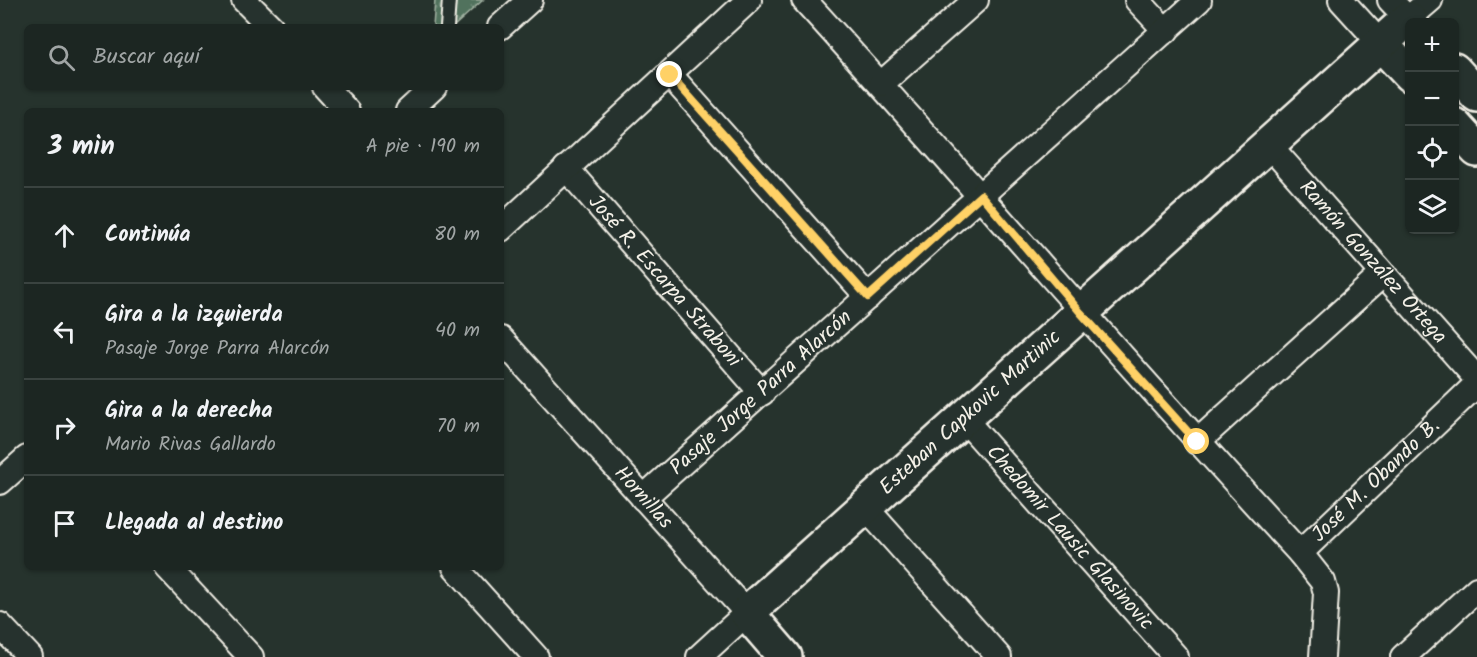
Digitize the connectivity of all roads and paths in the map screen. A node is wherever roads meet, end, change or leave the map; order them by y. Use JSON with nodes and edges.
{"nodes":[{"id":1,"x":244,"y":0,"type":"edge"},
{"id":2,"x":449,"y":0,"type":"edge"},
{"id":3,"x":530,"y":0,"type":"edge"},
{"id":4,"x":749,"y":0,"type":"edge"},
{"id":5,"x":804,"y":0,"type":"edge"},
{"id":6,"x":976,"y":0,"type":"edge"},
{"id":7,"x":1137,"y":0,"type":"edge"},
{"id":8,"x":1199,"y":0,"type":"edge"},
{"id":9,"x":1341,"y":0,"type":"edge"},
{"id":10,"x":1410,"y":10,"type":"edge"},
{"id":11,"x":268,"y":24,"type":"edge"},
{"id":12,"x":447,"y":24,"type":"edge"},
{"id":13,"x":503,"y":24,"type":"edge"},
{"id":14,"x":1166,"y":31,"type":"junction"},
{"id":15,"x":1381,"y":44,"type":"junction"},
{"id":16,"x":1407,"y":72,"type":"edge"},
{"id":17,"x":1457,"y":72,"type":"edge"},
{"id":18,"x":670,"y":75,"type":"junction"},
{"id":19,"x":881,"y":84,"type":"junction"},
{"id":20,"x":328,"y":90,"type":"edge"},
{"id":21,"x":432,"y":90,"type":"edge"},
{"id":22,"x":1477,"y":95,"type":"edge"},
{"id":23,"x":344,"y":108,"type":"edge"},
{"id":24,"x":411,"y":108,"type":"edge"},
{"id":25,"x":1456,"y":126,"type":"edge"},
{"id":26,"x":1268,"y":144,"type":"junction"},
{"id":27,"x":1477,"y":150,"type":"edge"},
{"id":28,"x":566,"y":168,"type":"junction"},
{"id":29,"x":981,"y":195,"type":"junction"},
{"id":30,"x":504,"y":226,"type":"edge"},
{"id":31,"x":1383,"y":274,"type":"junction"},
{"id":32,"x":868,"y":297,"type":"junction"},
{"id":33,"x":1081,"y":313,"type":"junction"},
{"id":34,"x":504,"y":342,"type":"edge"},
{"id":35,"x":1477,"y":380,"type":"edge"},
{"id":36,"x":1477,"y":384,"type":"edge"},
{"id":37,"x":762,"y":393,"type":"junction"},
{"id":38,"x":963,"y":419,"type":"junction"},
{"id":39,"x":1197,"y":442,"type":"junction"},
{"id":40,"x":24,"y":461,"type":"edge"},
{"id":41,"x":0,"y":482,"type":"edge"},
{"id":42,"x":643,"y":498,"type":"junction"},
{"id":43,"x":865,"y":507,"type":"junction"},
{"id":44,"x":1300,"y":553,"type":"junction"},
{"id":45,"x":170,"y":570,"type":"edge"},
{"id":46,"x":457,"y":570,"type":"edge"},
{"id":47,"x":1477,"y":589,"type":"edge"},
{"id":48,"x":747,"y":614,"type":"junction"},
{"id":49,"x":0,"y":625,"type":"edge"},
{"id":50,"x":1169,"y":654,"type":"edge"},
{"id":51,"x":30,"y":657,"type":"edge"},
{"id":52,"x":251,"y":657,"type":"edge"},
{"id":53,"x":536,"y":657,"type":"edge"},
{"id":54,"x":699,"y":657,"type":"edge"},
{"id":55,"x":785,"y":657,"type":"edge"},
{"id":56,"x":999,"y":657,"type":"edge"},
{"id":57,"x":1322,"y":657,"type":"edge"},
{"id":58,"x":1403,"y":657,"type":"edge"}],
"edges":[{"from":1,"to":11,"type":"street"},
{"from":2,"to":12,"type":"lane"},
{"from":3,"to":13,"type":"street"},
{"from":4,"to":18,"type":"street"},
{"from":5,"to":19,"type":"street"},
{"from":6,"to":19,"type":"street"},
{"from":7,"to":14,"type":"street"},
{"from":8,"to":14,"type":"street","name":"Pasaje Jorge Parra Alarcón"},
{"from":9,"to":15,"type":"street"},
{"from":10,"to":15,"type":"street","name":"Esteban Capkovic Martinic"},
{"from":14,"to":29,"type":"street","name":"Pasaje Jorge Parra Alarcón"},
{"from":15,"to":16,"type":"street"},
{"from":15,"to":26,"type":"street","name":"Esteban Capkovic Martinic"},
{"from":17,"to":22,"type":"street"},
{"from":18,"to":28,"type":"street"},
{"from":18,"to":32,"type":"street"},
{"from":19,"to":29,"type":"street"},
{"from":20,"to":23,"type":"street"},
{"from":21,"to":24,"type":"street"},
{"from":25,"to":27,"type":"street"},
{"from":26,"to":31,"type":"street","name":"Ramón González Ortega"},
{"from":26,"to":33,"type":"street","name":"Esteban Capkovic Martinic"},
{"from":28,"to":30,"type":"street"},
{"from":28,"to":37,"type":"street","name":"José R. Escarpa Straboni"},
{"from":29,"to":32,"type":"street","name":"Pasaje Jorge Parra Alarcón"},
{"from":29,"to":33,"type":"street"},
{"from":31,"to":35,"type":"street","name":"Ramón González Ortega"},
{"from":31,"to":39,"type":"street"},
{"from":32,"to":37,"type":"street","name":"Pasaje Jorge Parra Alarcón"},
{"from":33,"to":38,"type":"street","name":"Esteban Capkovic Martinic"},
{"from":33,"to":39,"type":"street"},
{"from":34,"to":42,"type":"street","name":"Hornillas"},
{"from":36,"to":44,"type":"street","name":"José M. Obando B."},
{"from":37,"to":42,"type":"street","name":"Pasaje Jorge Parra Alarcón"},
{"from":38,"to":43,"type":"street","name":"Esteban Capkovic Martinic"},
{"from":38,"to":50,"type":"street","name":"Chedomir Lausic Glasinovic"},
{"from":39,"to":44,"type":"street"},
{"from":40,"to":41,"type":"street"},
{"from":42,"to":48,"type":"street","name":"Hornillas"},
{"from":43,"to":48,"type":"street","name":"Esteban Capkovic Martinic"},
{"from":43,"to":56,"type":"street"},
{"from":44,"to":57,"type":"street"},
{"from":45,"to":52,"type":"street"},
{"from":46,"to":53,"type":"street"},
{"from":47,"to":58,"type":"street"},
{"from":48,"to":54,"type":"street","name":"Esteban Capkovic Martinic"},
{"from":48,"to":55,"type":"street","name":"Hornillas"},
{"from":49,"to":51,"type":"street"}]}
